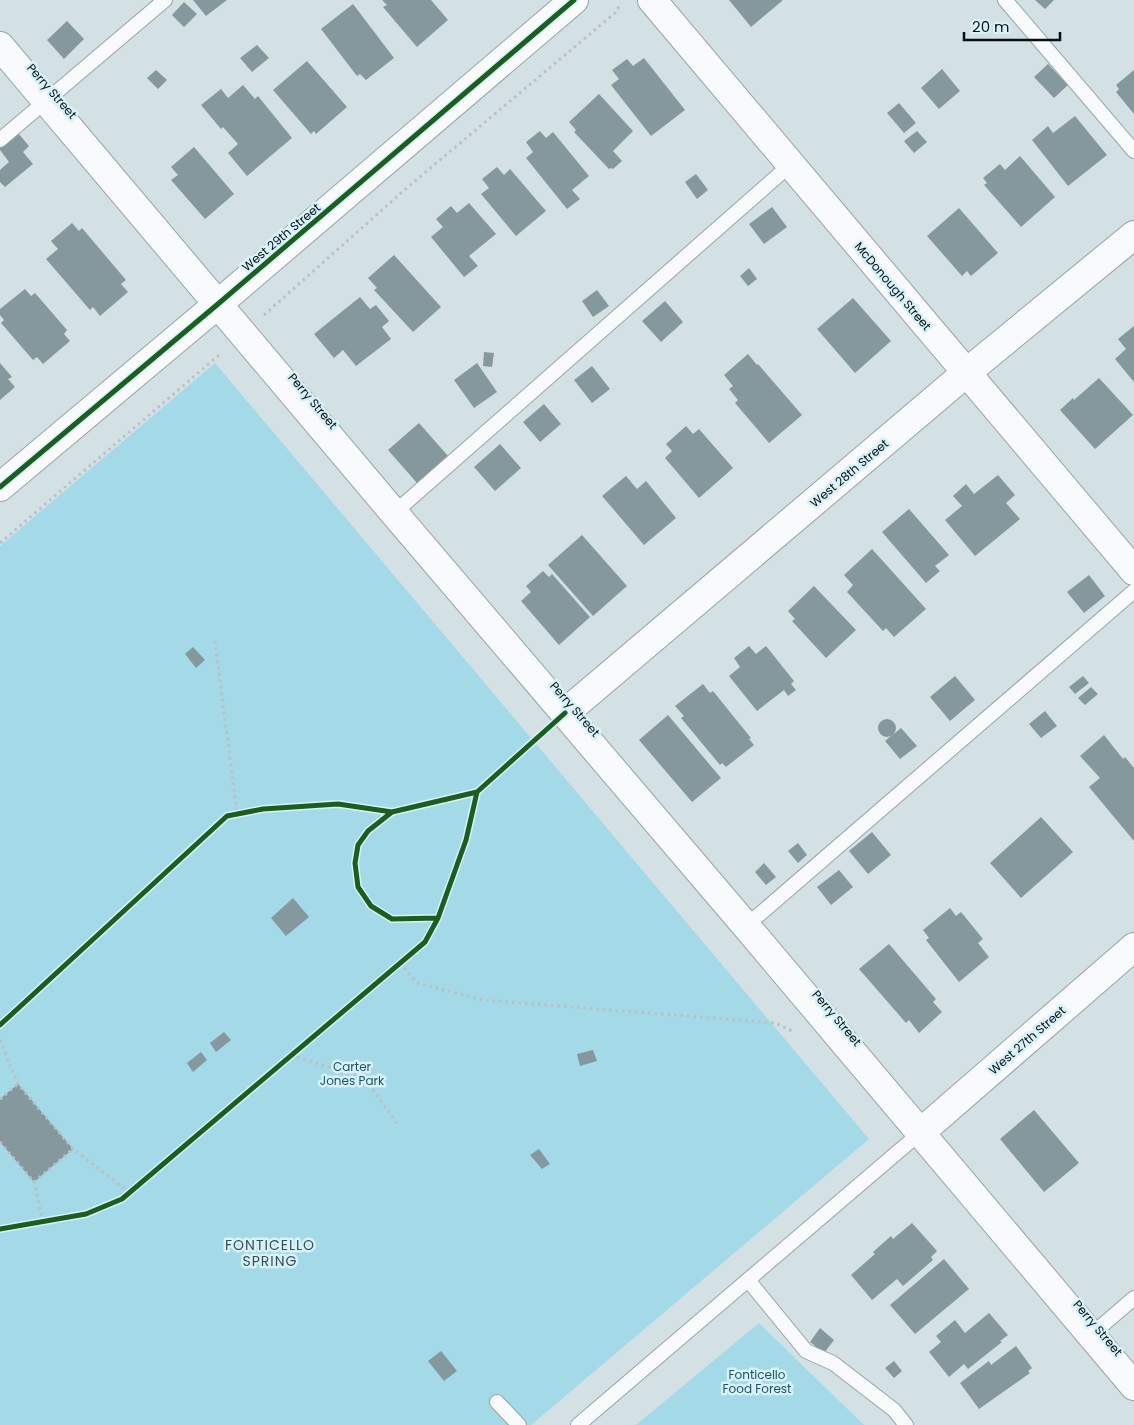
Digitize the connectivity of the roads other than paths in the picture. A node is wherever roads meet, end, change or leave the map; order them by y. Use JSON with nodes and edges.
{"nodes":[{"id":1,"x":165,"y":0,"type":"edge"},
{"id":2,"x":574,"y":0,"type":"edge"},
{"id":3,"x":652,"y":0,"type":"edge"},
{"id":4,"x":1005,"y":0,"type":"edge"},
{"id":5,"x":0,"y":46,"type":"edge"},
{"id":6,"x":47,"y":100,"type":"junction"},
{"id":7,"x":0,"y":140,"type":"edge"},
{"id":8,"x":1134,"y":151,"type":"edge"},
{"id":9,"x":790,"y":165,"type":"junction"},
{"id":10,"x":1134,"y":235,"type":"edge"},
{"id":11,"x":218,"y":304,"type":"junction"},
{"id":12,"x":966,"y":373,"type":"junction"},
{"id":13,"x":0,"y":487,"type":"edge"},
{"id":14,"x":394,"y":513,"type":"junction"},
{"id":15,"x":1134,"y":571,"type":"edge"},
{"id":16,"x":1134,"y":591,"type":"edge"},
{"id":17,"x":566,"y":713,"type":"junction"},
{"id":18,"x":746,"y":926,"type":"junction"},
{"id":19,"x":1134,"y":947,"type":"edge"},
{"id":20,"x":920,"y":1133,"type":"junction"},
{"id":21,"x":748,"y":1280,"type":"junction"},
{"id":22,"x":1134,"y":1298,"type":"edge"},
{"id":23,"x":1091,"y":1334,"type":"junction"},
{"id":24,"x":1134,"y":1386,"type":"edge"},
{"id":25,"x":497,"y":1402,"type":"dead end"},
{"id":26,"x":519,"y":1425,"type":"edge"},
{"id":27,"x":578,"y":1425,"type":"edge"},
{"id":28,"x":906,"y":1425,"type":"edge"}],
"edges":[{"from":1,"to":6,"type":"lane"},
{"from":2,"to":11,"type":"street","name":"West 29th Street"},
{"from":3,"to":9,"type":"street","name":"McDonough Street"},
{"from":4,"to":8,"type":"lane"},
{"from":5,"to":6,"type":"street","name":"Perry Street"},
{"from":6,"to":7,"type":"lane"},
{"from":6,"to":11,"type":"street","name":"Perry Street"},
{"from":9,"to":12,"type":"street","name":"McDonough Street"},
{"from":9,"to":14,"type":"lane"},
{"from":10,"to":12,"type":"street","name":"West 28th Street"},
{"from":11,"to":13,"type":"street","name":"West 29th Street"},
{"from":11,"to":14,"type":"street","name":"Perry Street"},
{"from":12,"to":15,"type":"street","name":"McDonough Street"},
{"from":12,"to":17,"type":"street","name":"West 28th Street"},
{"from":14,"to":17,"type":"street","name":"Perry Street"},
{"from":16,"to":18,"type":"lane"},
{"from":17,"to":18,"type":"street","name":"Perry Street"},
{"from":18,"to":20,"type":"street","name":"Perry Street"},
{"from":19,"to":20,"type":"street","name":"West 27th Street"},
{"from":20,"to":21,"type":"lane"},
{"from":20,"to":23,"type":"street","name":"Perry Street"},
{"from":21,"to":27,"type":"lane"},
{"from":21,"to":28,"type":"lane"},
{"from":22,"to":23,"type":"lane"},
{"from":23,"to":24,"type":"street","name":"Perry Street"},
{"from":25,"to":26,"type":"lane"}]}
